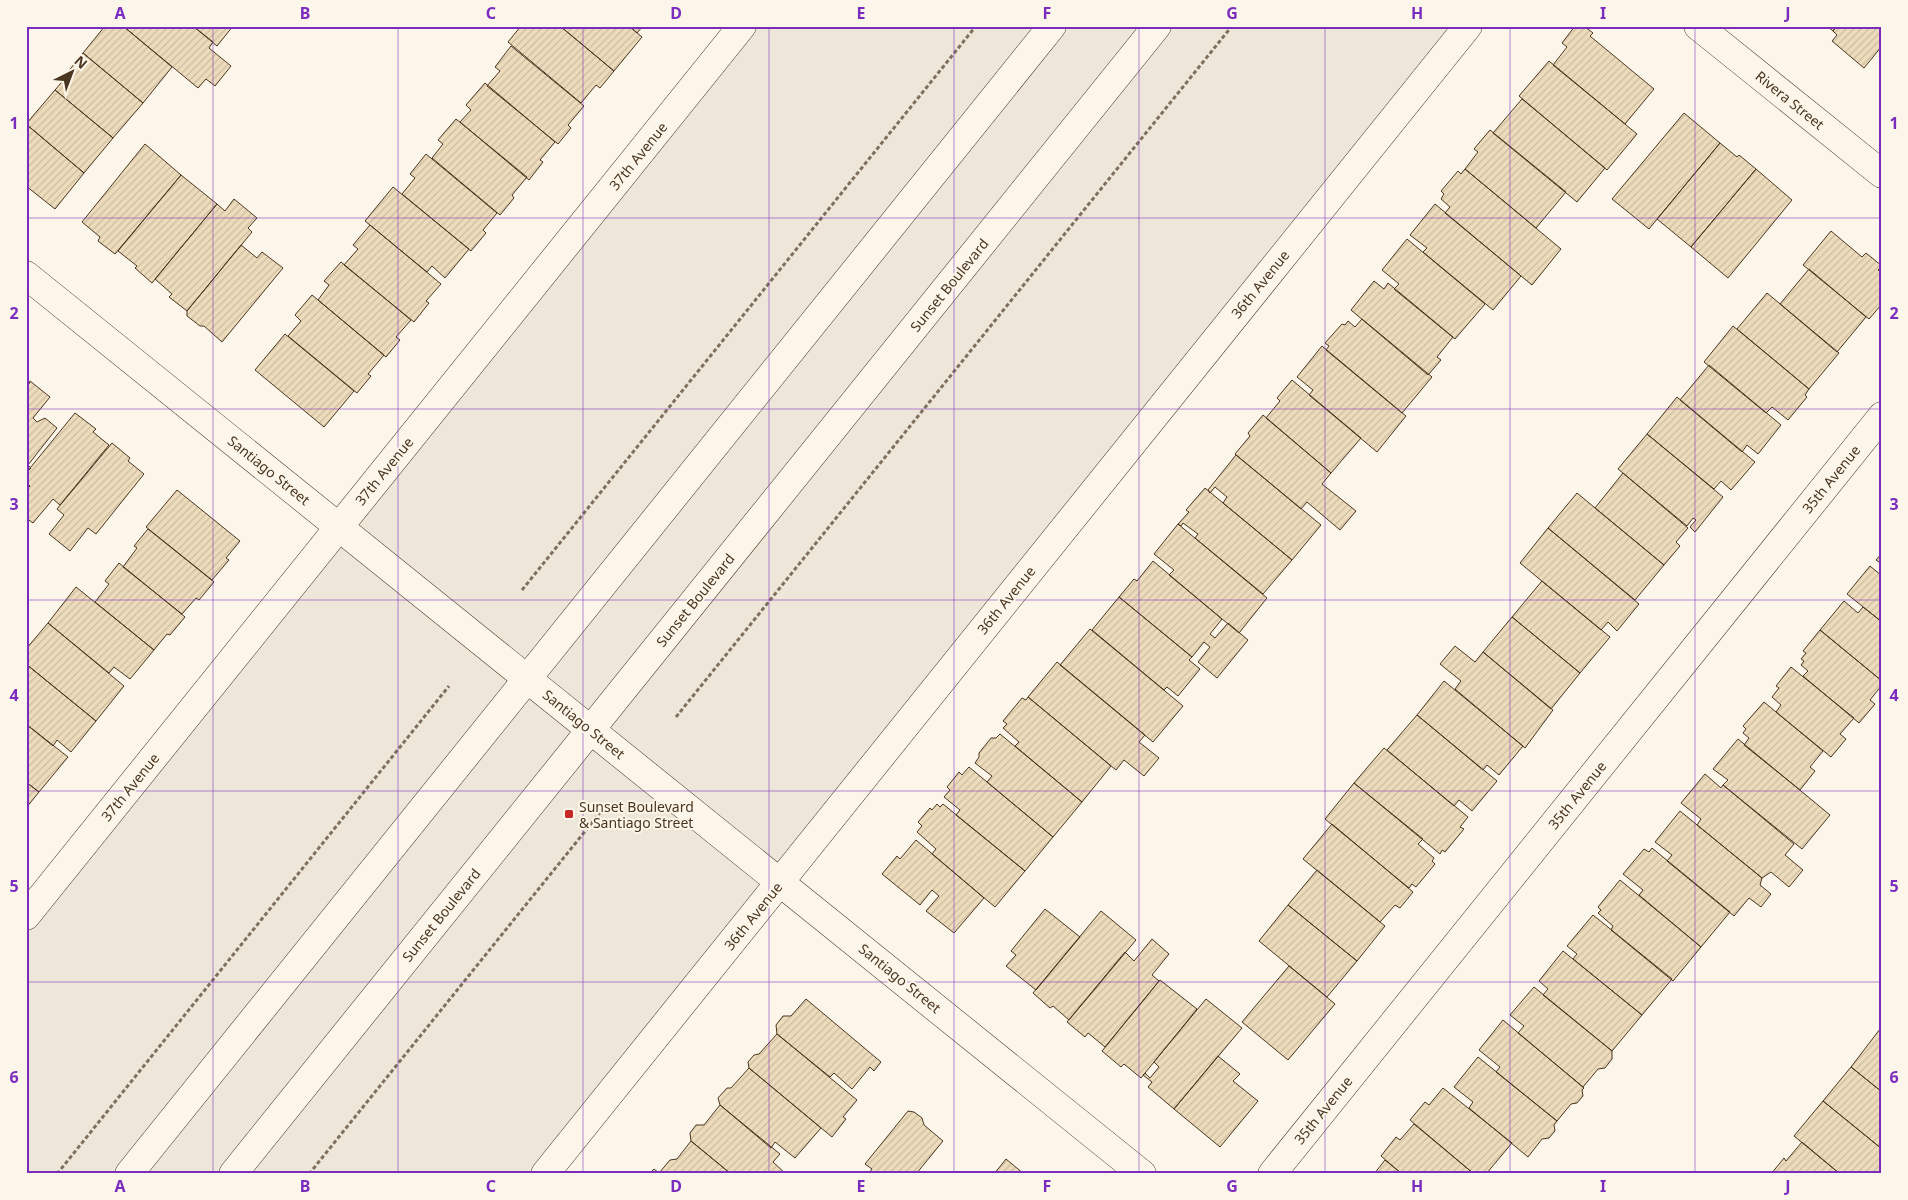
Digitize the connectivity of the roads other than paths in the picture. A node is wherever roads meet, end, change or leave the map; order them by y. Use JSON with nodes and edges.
{"nodes":[{"id":1,"x":742,"y":26,"type":"edge"},
{"id":2,"x":1052,"y":26,"type":"edge"},
{"id":3,"x":1157,"y":26,"type":"edge"},
{"id":4,"x":1468,"y":26,"type":"edge"},
{"id":5,"x":1698,"y":26,"type":"edge"},
{"id":6,"x":1882,"y":174,"type":"edge"},
{"id":7,"x":26,"y":275,"type":"edge"},
{"id":8,"x":1882,"y":416,"type":"edge"},
{"id":9,"x":340,"y":527,"type":"junction"},
{"id":10,"x":527,"y":678,"type":"junction"},
{"id":11,"x":590,"y":730,"type":"junction"},
{"id":12,"x":780,"y":882,"type":"junction"},
{"id":13,"x":26,"y":916,"type":"edge"},
{"id":14,"x":129,"y":1174,"type":"edge"},
{"id":15,"x":233,"y":1174,"type":"edge"},
{"id":16,"x":545,"y":1174,"type":"edge"},
{"id":17,"x":1142,"y":1174,"type":"edge"},
{"id":18,"x":1272,"y":1174,"type":"edge"}],
"edges":[{"from":1,"to":9,"type":"street","name":"37th Avenue"},
{"from":2,"to":10,"type":"street"},
{"from":3,"to":11,"type":"street","name":"Sunset Boulevard"},
{"from":4,"to":12,"type":"street","name":"36th Avenue"},
{"from":5,"to":6,"type":"street","name":"Rivera Street"},
{"from":7,"to":9,"type":"street","name":"Santiago Street"},
{"from":8,"to":18,"type":"street","name":"35th Avenue"},
{"from":9,"to":10,"type":"street","name":"Santiago Street"},
{"from":9,"to":13,"type":"street","name":"37th Avenue"},
{"from":10,"to":11,"type":"street","name":"Santiago Street"},
{"from":10,"to":14,"type":"street"},
{"from":11,"to":12,"type":"street","name":"Santiago Street"},
{"from":11,"to":15,"type":"street","name":"Sunset Boulevard"},
{"from":12,"to":16,"type":"street","name":"36th Avenue"},
{"from":12,"to":17,"type":"street","name":"Santiago Street"}]}
